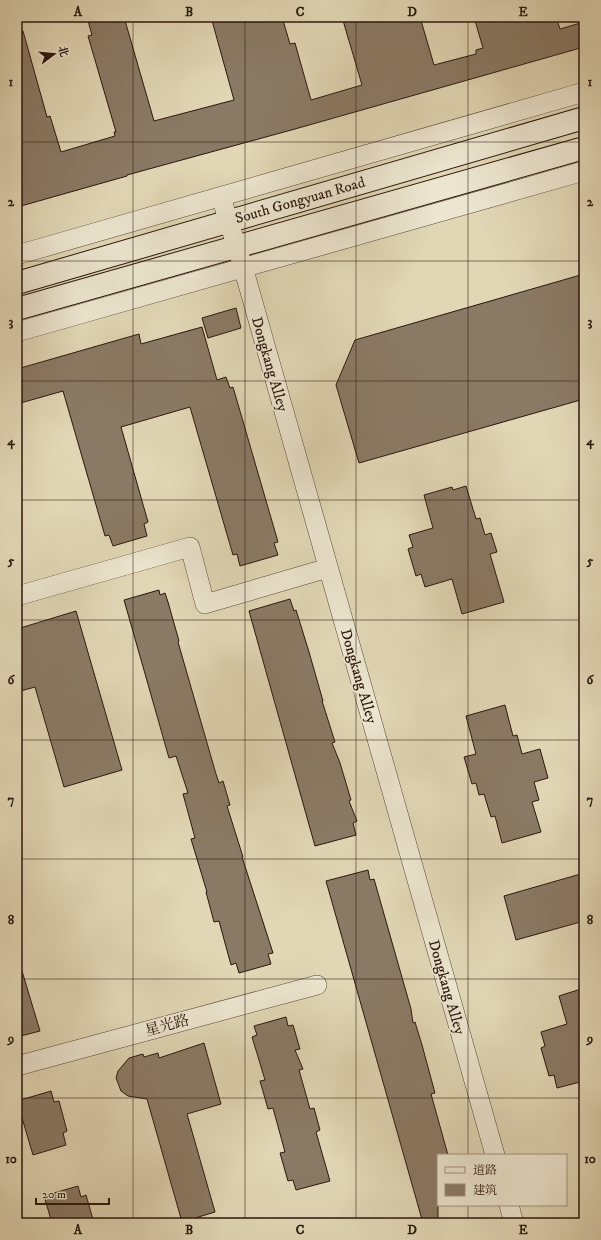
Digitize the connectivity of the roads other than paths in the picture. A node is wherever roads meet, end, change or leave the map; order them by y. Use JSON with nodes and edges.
{"nodes":[{"id":1,"x":584,"y":92,"type":"edge"},
{"id":2,"x":584,"y":118,"type":"edge"},
{"id":3,"x":584,"y":148,"type":"edge"},
{"id":4,"x":584,"y":171,"type":"edge"},
{"id":5,"x":221,"y":197,"type":"junction"},
{"id":6,"x":229,"y":221,"type":"junction"},
{"id":7,"x":237,"y":247,"type":"junction"},
{"id":8,"x":17,"y":255,"type":"edge"},
{"id":9,"x":243,"y":267,"type":"junction"},
{"id":10,"x":17,"y":283,"type":"edge"},
{"id":11,"x":17,"y":309,"type":"edge"},
{"id":12,"x":17,"y":332,"type":"edge"},
{"id":13,"x":328,"y":568,"type":"junction"},
{"id":14,"x":17,"y":596,"type":"edge"},
{"id":15,"x":317,"y":984,"type":"dead end"},
{"id":16,"x":17,"y":1066,"type":"edge"},
{"id":17,"x":495,"y":1154,"type":"edge"},
{"id":18,"x":509,"y":1206,"type":"edge"},
{"id":19,"x":514,"y":1223,"type":"edge"}],
"edges":[{"from":1,"to":5,"type":"street"},
{"from":2,"to":6,"type":"main road","name":"South Gongyuan Road"},
{"from":3,"to":7,"type":"main road","name":"South Gongyuan Road"},
{"from":4,"to":9,"type":"street"},
{"from":5,"to":6,"type":"street","name":"Dongkang Alley"},
{"from":5,"to":8,"type":"street"},
{"from":6,"to":7,"type":"street","name":"Dongkang Alley"},
{"from":6,"to":10,"type":"main road","name":"South Gongyuan Road"},
{"from":7,"to":9,"type":"street","name":"Dongkang Alley"},
{"from":7,"to":11,"type":"main road","name":"South Gongyuan Road"},
{"from":9,"to":12,"type":"street"},
{"from":9,"to":13,"type":"street","name":"Dongkang Alley"},
{"from":13,"to":14,"type":"street"},
{"from":13,"to":17,"type":"street","name":"Dongkang Alley"},
{"from":15,"to":16,"type":"street","name":"星光路"},
{"from":18,"to":19,"type":"street"}]}
